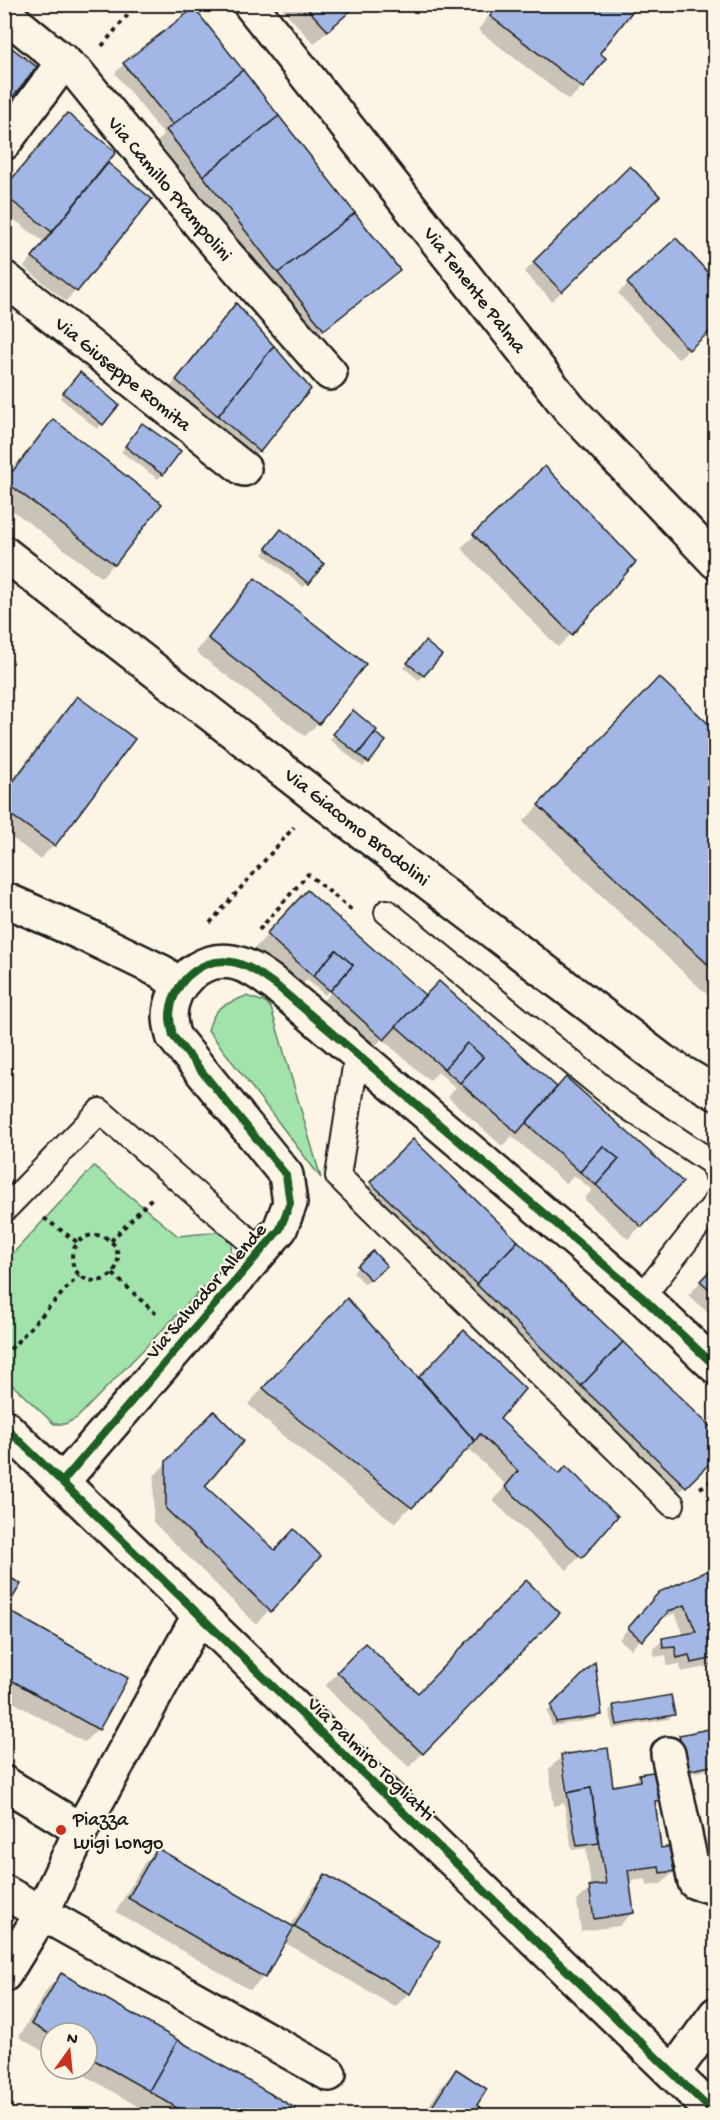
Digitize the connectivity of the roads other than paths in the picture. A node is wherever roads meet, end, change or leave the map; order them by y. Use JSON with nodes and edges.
{"nodes":[{"id":1,"x":250,"y":4,"type":"edge"},
{"id":2,"x":4,"y":13,"type":"edge"},
{"id":3,"x":71,"y":68,"type":"junction"},
{"id":4,"x":4,"y":143,"type":"edge"},
{"id":5,"x":4,"y":278,"type":"edge"},
{"id":6,"x":330,"y":373,"type":"dead end"},
{"id":7,"x":243,"y":469,"type":"dead end"},
{"id":8,"x":4,"y":553,"type":"edge"},
{"id":9,"x":716,"y":562,"type":"edge"},
{"id":10,"x":4,"y":899,"type":"edge"},
{"id":11,"x":387,"y":912,"type":"road end"},
{"id":12,"x":179,"y":986,"type":"junction"},
{"id":13,"x":357,"y":1054,"type":"junction"},
{"id":14,"x":716,"y":1093,"type":"edge"},
{"id":15,"x":716,"y":1172,"type":"edge"},
{"id":16,"x":716,"y":1201,"type":"edge"},
{"id":17,"x":12,"y":1202,"type":"edge"},
{"id":18,"x":261,"y":1251,"type":"junction"},
{"id":19,"x":642,"y":1297,"type":"junction"},
{"id":20,"x":716,"y":1367,"type":"edge"},
{"id":21,"x":4,"y":1426,"type":"edge"},
{"id":22,"x":62,"y":1482,"type":"junction"},
{"id":23,"x":672,"y":1504,"type":"dead end"},
{"id":24,"x":200,"y":1614,"type":"junction"},
{"id":25,"x":668,"y":1754,"type":"dead end"},
{"id":26,"x":4,"y":1783,"type":"edge"},
{"id":27,"x":81,"y":1830,"type":"junction"},
{"id":28,"x":716,"y":1888,"type":"edge"},
{"id":29,"x":4,"y":1892,"type":"edge"},
{"id":30,"x":42,"y":1913,"type":"junction"},
{"id":31,"x":4,"y":1975,"type":"edge"},
{"id":32,"x":716,"y":2014,"type":"edge"},
{"id":33,"x":673,"y":2073,"type":"junction"},
{"id":34,"x":329,"y":2074,"type":"dead end"},
{"id":35,"x":716,"y":2115,"type":"edge"}],
"edges":[{"from":1,"to":9,"type":"street","name":"Via Tenente Palma"},
{"from":2,"to":3,"type":"street","name":"Via Camillo Prampolini"},
{"from":3,"to":4,"type":"street"},
{"from":3,"to":6,"type":"street","name":"Via Camillo Prampolini"},
{"from":5,"to":7,"type":"street","name":"Via Giuseppe Romita"},
{"from":8,"to":14,"type":"street","name":"Via Giacomo Brodolini"},
{"from":10,"to":12,"type":"street"},
{"from":11,"to":15,"type":"lane"},
{"from":12,"to":13,"type":"street"},
{"from":12,"to":18,"type":"street","name":"Via Salvador Allende"},
{"from":13,"to":19,"type":"street"},
{"from":13,"to":23,"type":"lane"},
{"from":16,"to":19,"type":"lane"},
{"from":17,"to":18,"type":"lane"},
{"from":18,"to":22,"type":"street","name":"Via Salvador Allende"},
{"from":19,"to":20,"type":"street"},
{"from":21,"to":22,"type":"street","name":"Via Palmiro Togliatti"},
{"from":22,"to":24,"type":"street","name":"Via Palmiro Togliatti"},
{"from":24,"to":27,"type":"street"},
{"from":24,"to":33,"type":"street","name":"Via Palmiro Togliatti"},
{"from":25,"to":28,"type":"street"},
{"from":26,"to":27,"type":"street"},
{"from":27,"to":30,"type":"street"},
{"from":29,"to":30,"type":"street"},
{"from":30,"to":31,"type":"street"},
{"from":30,"to":34,"type":"street"},
{"from":32,"to":33,"type":"street"},
{"from":33,"to":35,"type":"street","name":"Via Palmiro Togliatti"}]}
